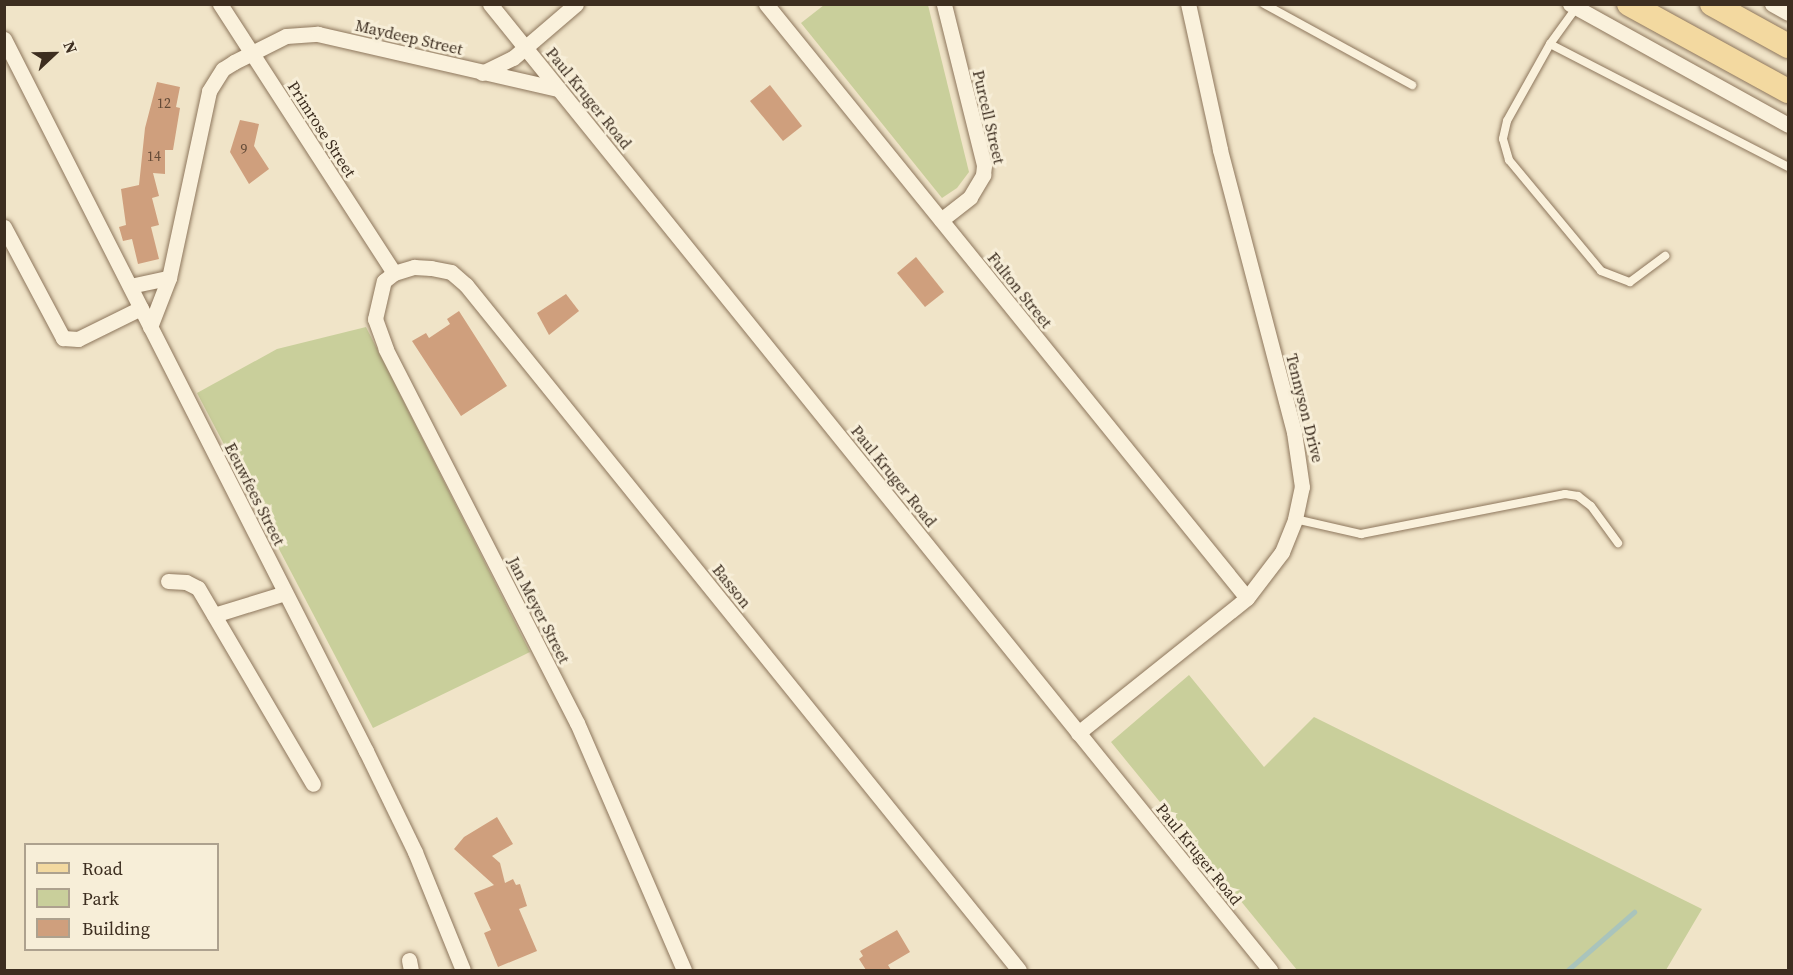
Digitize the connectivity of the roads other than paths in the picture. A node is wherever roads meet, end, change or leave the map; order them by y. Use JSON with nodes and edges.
{"nodes":[{"id":1,"x":220,"y":4,"type":"edge"},
{"id":2,"x":490,"y":4,"type":"edge"},
{"id":3,"x":576,"y":4,"type":"edge"},
{"id":4,"x":766,"y":4,"type":"edge"},
{"id":5,"x":944,"y":4,"type":"edge"},
{"id":6,"x":1188,"y":4,"type":"edge"},
{"id":7,"x":1264,"y":4,"type":"edge"},
{"id":8,"x":1629,"y":4,"type":"edge"},
{"id":9,"x":1712,"y":4,"type":"edge"},
{"id":10,"x":1772,"y":4,"type":"edge"},
{"id":11,"x":1573,"y":6,"type":"edge"},
{"id":12,"x":1788,"y":14,"type":"edge"},
{"id":13,"x":4,"y":39,"type":"edge"},
{"id":14,"x":1550,"y":44,"type":"junction"},
{"id":15,"x":1788,"y":46,"type":"edge"},
{"id":16,"x":524,"y":47,"type":"junction"},
{"id":17,"x":251,"y":52,"type":"junction"},
{"id":18,"x":482,"y":73,"type":"junction"},
{"id":19,"x":1412,"y":85,"type":"dead end"},
{"id":20,"x":558,"y":89,"type":"junction"},
{"id":21,"x":1788,"y":91,"type":"edge"},
{"id":22,"x":1788,"y":125,"type":"edge"},
{"id":23,"x":1788,"y":168,"type":"edge"},
{"id":24,"x":941,"y":220,"type":"junction"},
{"id":25,"x":6,"y":234,"type":"edge"},
{"id":26,"x":1665,"y":256,"type":"dead end"},
{"id":27,"x":394,"y":273,"type":"junction"},
{"id":28,"x":169,"y":278,"type":"junction"},
{"id":29,"x":130,"y":286,"type":"junction"},
{"id":30,"x":141,"y":308,"type":"junction"},
{"id":31,"x":150,"y":327,"type":"junction"},
{"id":32,"x":1296,"y":519,"type":"junction"},
{"id":33,"x":1617,"y":543,"type":"dead end"},
{"id":34,"x":168,"y":580,"type":"dead end"},
{"id":35,"x":285,"y":593,"type":"junction"},
{"id":36,"x":1247,"y":598,"type":"junction"},
{"id":37,"x":214,"y":615,"type":"junction"},
{"id":38,"x":1078,"y":733,"type":"junction"},
{"id":39,"x":313,"y":784,"type":"dead end"},
{"id":40,"x":463,"y":970,"type":"edge"},
{"id":41,"x":684,"y":970,"type":"edge"},
{"id":42,"x":1019,"y":970,"type":"edge"},
{"id":43,"x":1270,"y":970,"type":"edge"}],
"edges":[{"from":1,"to":17,"type":"street","name":"Primrose Street"},
{"from":2,"to":16,"type":"street","name":"Paul Kruger Road"},
{"from":3,"to":16,"type":"street"},
{"from":4,"to":24,"type":"street","name":"Fulton Street"},
{"from":5,"to":24,"type":"street","name":"Purcell Street"},
{"from":6,"to":32,"type":"street","name":"Tennyson Drive"},
{"from":7,"to":19,"type":"lane"},
{"from":8,"to":21,"type":"main road"},
{"from":9,"to":15,"type":"main road"},
{"from":10,"to":12,"type":"street"},
{"from":11,"to":14,"type":"lane"},
{"from":11,"to":22,"type":"street"},
{"from":13,"to":29,"type":"street","name":"Eeuwfees Street"},
{"from":14,"to":23,"type":"lane"},
{"from":14,"to":26,"type":"lane"},
{"from":16,"to":18,"type":"street"},
{"from":16,"to":20,"type":"street","name":"Paul Kruger Road"},
{"from":17,"to":18,"type":"street","name":"Maydeep Street"},
{"from":17,"to":27,"type":"street","name":"Primrose Street"},
{"from":17,"to":28,"type":"street","name":"Maydeep Street"},
{"from":18,"to":20,"type":"street","name":"Maydeep Street"},
{"from":20,"to":38,"type":"street","name":"Paul Kruger Road"},
{"from":24,"to":36,"type":"street","name":"Fulton Street"},
{"from":25,"to":30,"type":"street"},
{"from":27,"to":41,"type":"street","name":"Jan Meyer Street"},
{"from":27,"to":42,"type":"street","name":"Basson"},
{"from":28,"to":29,"type":"street"},
{"from":28,"to":31,"type":"street","name":"Maydeep Street"},
{"from":29,"to":30,"type":"street","name":"Eeuwfees Street"},
{"from":30,"to":31,"type":"street","name":"Eeuwfees Street"},
{"from":31,"to":35,"type":"street","name":"Eeuwfees Street"},
{"from":32,"to":33,"type":"lane"},
{"from":32,"to":36,"type":"street","name":"Tennyson Drive"},
{"from":34,"to":37,"type":"street"},
{"from":35,"to":37,"type":"street"},
{"from":35,"to":40,"type":"street","name":"Eeuwfees Street"},
{"from":36,"to":38,"type":"street","name":"Tennyson Drive"},
{"from":37,"to":39,"type":"street"},
{"from":38,"to":43,"type":"street","name":"Paul Kruger Road"}]}
